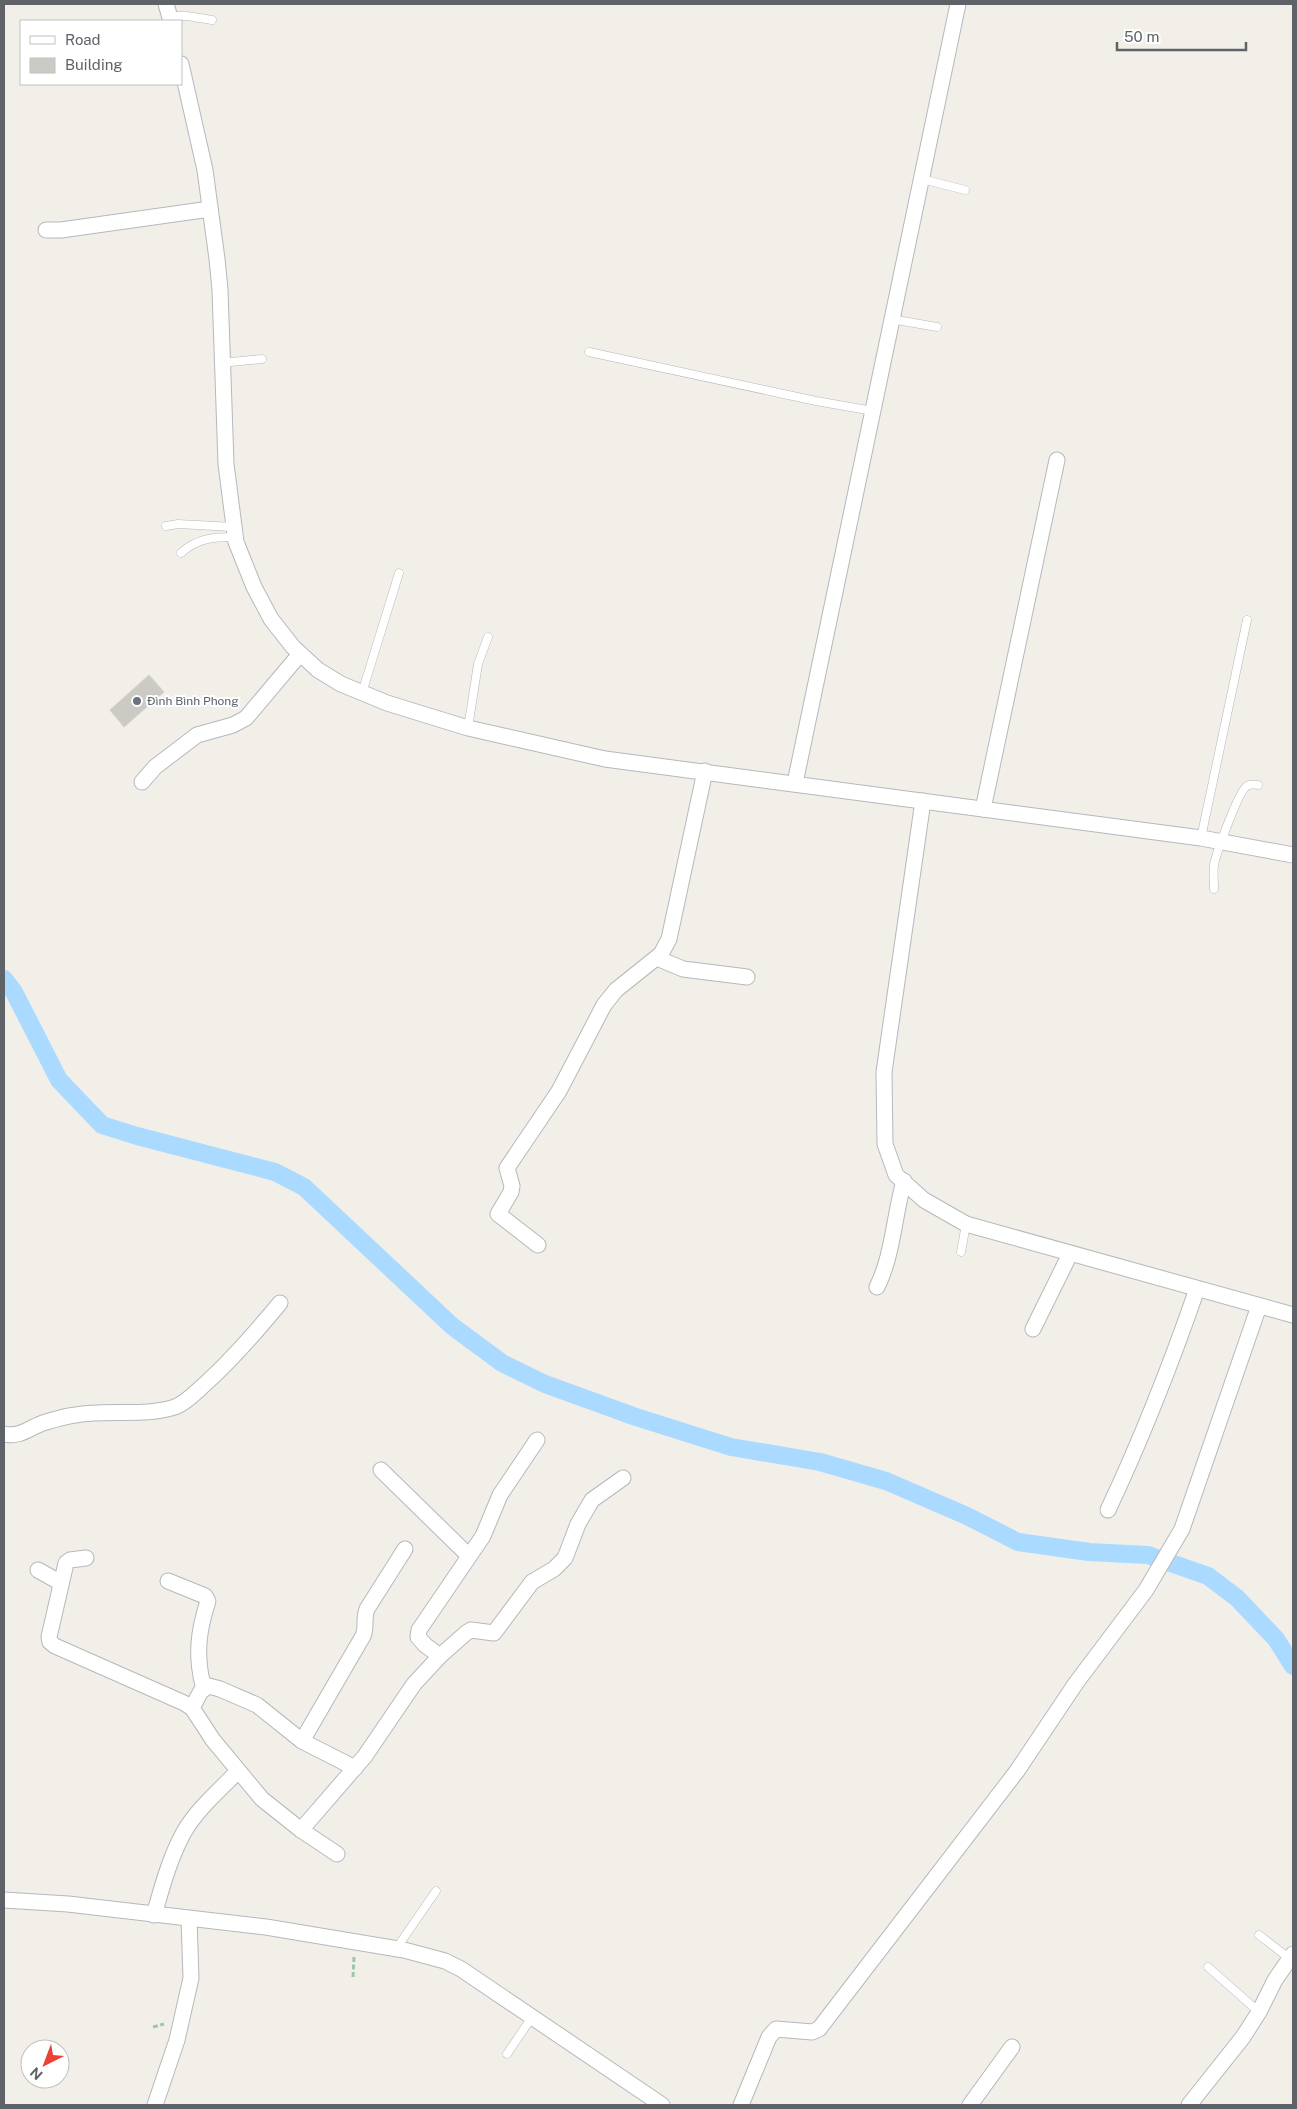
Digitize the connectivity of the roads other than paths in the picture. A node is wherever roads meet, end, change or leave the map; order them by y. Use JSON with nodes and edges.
{"nodes":[{"id":1,"x":958,"y":4,"type":"edge"},
{"id":2,"x":169,"y":13,"type":"edge"},
{"id":3,"x":212,"y":20,"type":"dead end"},
{"id":4,"x":182,"y":68,"type":"edge"},
{"id":5,"x":922,"y":178,"type":"junction"},
{"id":6,"x":965,"y":190,"type":"dead end"},
{"id":7,"x":210,"y":209,"type":"junction"},
{"id":8,"x":46,"y":230,"type":"dead end"},
{"id":9,"x":891,"y":319,"type":"junction"},
{"id":10,"x":937,"y":327,"type":"dead end"},
{"id":11,"x":589,"y":352,"type":"dead end"},
{"id":12,"x":262,"y":359,"type":"dead end"},
{"id":13,"x":221,"y":363,"type":"junction"},
{"id":14,"x":874,"y":411,"type":"junction"},
{"id":15,"x":1057,"y":460,"type":"dead end"},
{"id":16,"x":166,"y":526,"type":"dead end"},
{"id":17,"x":235,"y":532,"type":"junction"},
{"id":18,"x":181,"y":553,"type":"dead end"},
{"id":19,"x":398,"y":573,"type":"dead end"},
{"id":20,"x":1247,"y":620,"type":"dead end"},
{"id":21,"x":488,"y":637,"type":"dead end"},
{"id":22,"x":300,"y":654,"type":"junction"},
{"id":23,"x":362,"y":693,"type":"junction"},
{"id":24,"x":468,"y":728,"type":"junction"},
{"id":25,"x":705,"y":771,"type":"junction"},
{"id":26,"x":142,"y":782,"type":"dead end"},
{"id":27,"x":795,"y":783,"type":"junction"},
{"id":28,"x":1258,"y":785,"type":"dead end"},
{"id":29,"x":923,"y":801,"type":"junction"},
{"id":30,"x":983,"y":809,"type":"junction"},
{"id":31,"x":1201,"y":838,"type":"junction"},
{"id":32,"x":1223,"y":842,"type":"junction"},
{"id":33,"x":1293,"y":855,"type":"edge"},
{"id":34,"x":1214,"y":889,"type":"dead end"},
{"id":35,"x":657,"y":958,"type":"junction"},
{"id":36,"x":748,"y":977,"type":"dead end"},
{"id":37,"x":904,"y":1181,"type":"junction"},
{"id":38,"x":966,"y":1224,"type":"junction"},
{"id":39,"x":538,"y":1245,"type":"dead end"},
{"id":40,"x":961,"y":1252,"type":"dead end"},
{"id":41,"x":1070,"y":1254,"type":"junction"},
{"id":42,"x":877,"y":1287,"type":"dead end"},
{"id":43,"x":1197,"y":1289,"type":"junction"},
{"id":44,"x":280,"y":1303,"type":"dead end"},
{"id":45,"x":1259,"y":1306,"type":"junction"},
{"id":46,"x":1293,"y":1315,"type":"edge"},
{"id":47,"x":1033,"y":1328,"type":"dead end"},
{"id":48,"x":4,"y":1434,"type":"edge"},
{"id":49,"x":537,"y":1440,"type":"dead end"},
{"id":50,"x":381,"y":1470,"type":"dead end"},
{"id":51,"x":623,"y":1478,"type":"dead end"},
{"id":52,"x":1108,"y":1510,"type":"dead end"},
{"id":53,"x":405,"y":1549,"type":"dead end"},
{"id":54,"x":469,"y":1556,"type":"junction"},
{"id":55,"x":86,"y":1558,"type":"dead end"},
{"id":56,"x":38,"y":1570,"type":"dead end"},
{"id":57,"x":168,"y":1581,"type":"dead end"},
{"id":58,"x":61,"y":1584,"type":"junction"},
{"id":59,"x":440,"y":1656,"type":"junction"},
{"id":60,"x":204,"y":1689,"type":"junction"},
{"id":61,"x":192,"y":1708,"type":"junction"},
{"id":62,"x":302,"y":1741,"type":"junction"},
{"id":63,"x":355,"y":1768,"type":"junction"},
{"id":64,"x":238,"y":1771,"type":"junction"},
{"id":65,"x":301,"y":1830,"type":"junction"},
{"id":66,"x":337,"y":1854,"type":"dead end"},
{"id":67,"x":436,"y":1890,"type":"dead end"},
{"id":68,"x":4,"y":1900,"type":"edge"},
{"id":69,"x":154,"y":1914,"type":"junction"},
{"id":70,"x":190,"y":1919,"type":"junction"},
{"id":71,"x":1259,"y":1935,"type":"dead end"},
{"id":72,"x":396,"y":1948,"type":"junction"},
{"id":73,"x":1291,"y":1956,"type":"edge"},
{"id":74,"x":1208,"y":1967,"type":"dead end"},
{"id":75,"x":1259,"y":2012,"type":"junction"},
{"id":76,"x":532,"y":2017,"type":"junction"},
{"id":77,"x":1012,"y":2047,"type":"dead end"},
{"id":78,"x":507,"y":2054,"type":"dead end"},
{"id":79,"x":155,"y":2105,"type":"edge"},
{"id":80,"x":662,"y":2105,"type":"edge"},
{"id":81,"x":741,"y":2105,"type":"edge"},
{"id":82,"x":970,"y":2105,"type":"edge"},
{"id":83,"x":1189,"y":2105,"type":"edge"}],
"edges":[{"from":1,"to":5,"type":"street"},
{"from":2,"to":3,"type":"lane"},
{"from":4,"to":7,"type":"street"},
{"from":5,"to":6,"type":"lane"},
{"from":5,"to":9,"type":"street"},
{"from":7,"to":8,"type":"street"},
{"from":7,"to":13,"type":"street"},
{"from":9,"to":10,"type":"lane"},
{"from":9,"to":14,"type":"street"},
{"from":11,"to":14,"type":"lane"},
{"from":12,"to":13,"type":"lane"},
{"from":13,"to":17,"type":"street"},
{"from":14,"to":27,"type":"street"},
{"from":15,"to":30,"type":"street"},
{"from":16,"to":17,"type":"lane"},
{"from":17,"to":18,"type":"lane"},
{"from":17,"to":22,"type":"street"},
{"from":19,"to":23,"type":"lane"},
{"from":20,"to":31,"type":"lane"},
{"from":21,"to":24,"type":"lane"},
{"from":22,"to":23,"type":"street"},
{"from":22,"to":26,"type":"street"},
{"from":23,"to":24,"type":"street"},
{"from":24,"to":25,"type":"street"},
{"from":25,"to":27,"type":"street"},
{"from":25,"to":35,"type":"street"},
{"from":27,"to":29,"type":"street"},
{"from":28,"to":32,"type":"lane"},
{"from":29,"to":30,"type":"street"},
{"from":29,"to":37,"type":"street"},
{"from":30,"to":31,"type":"street"},
{"from":31,"to":32,"type":"street"},
{"from":32,"to":33,"type":"street"},
{"from":32,"to":34,"type":"lane"},
{"from":35,"to":36,"type":"street"},
{"from":35,"to":39,"type":"street"},
{"from":37,"to":38,"type":"street"},
{"from":37,"to":42,"type":"street"},
{"from":38,"to":40,"type":"lane"},
{"from":38,"to":41,"type":"street"},
{"from":41,"to":43,"type":"street"},
{"from":41,"to":47,"type":"street"},
{"from":43,"to":45,"type":"street"},
{"from":43,"to":52,"type":"street"},
{"from":44,"to":48,"type":"street"},
{"from":45,"to":46,"type":"street"},
{"from":45,"to":81,"type":"street"},
{"from":49,"to":54,"type":"street"},
{"from":50,"to":54,"type":"street"},
{"from":51,"to":59,"type":"street"},
{"from":53,"to":62,"type":"street"},
{"from":54,"to":59,"type":"street"},
{"from":55,"to":58,"type":"street"},
{"from":56,"to":58,"type":"street"},
{"from":57,"to":60,"type":"street"},
{"from":58,"to":61,"type":"street"},
{"from":59,"to":63,"type":"street"},
{"from":60,"to":61,"type":"street"},
{"from":60,"to":62,"type":"street"},
{"from":61,"to":64,"type":"street"},
{"from":62,"to":63,"type":"street"},
{"from":63,"to":65,"type":"street"},
{"from":64,"to":65,"type":"street"},
{"from":64,"to":69,"type":"street"},
{"from":65,"to":66,"type":"street"},
{"from":67,"to":72,"type":"lane"},
{"from":68,"to":69,"type":"street"},
{"from":69,"to":70,"type":"street"},
{"from":70,"to":72,"type":"street"},
{"from":70,"to":79,"type":"street"},
{"from":71,"to":73,"type":"lane"},
{"from":72,"to":76,"type":"street"},
{"from":73,"to":75,"type":"street"},
{"from":74,"to":75,"type":"lane"},
{"from":75,"to":83,"type":"street"},
{"from":76,"to":78,"type":"lane"},
{"from":76,"to":80,"type":"street"},
{"from":77,"to":82,"type":"street"}]}
